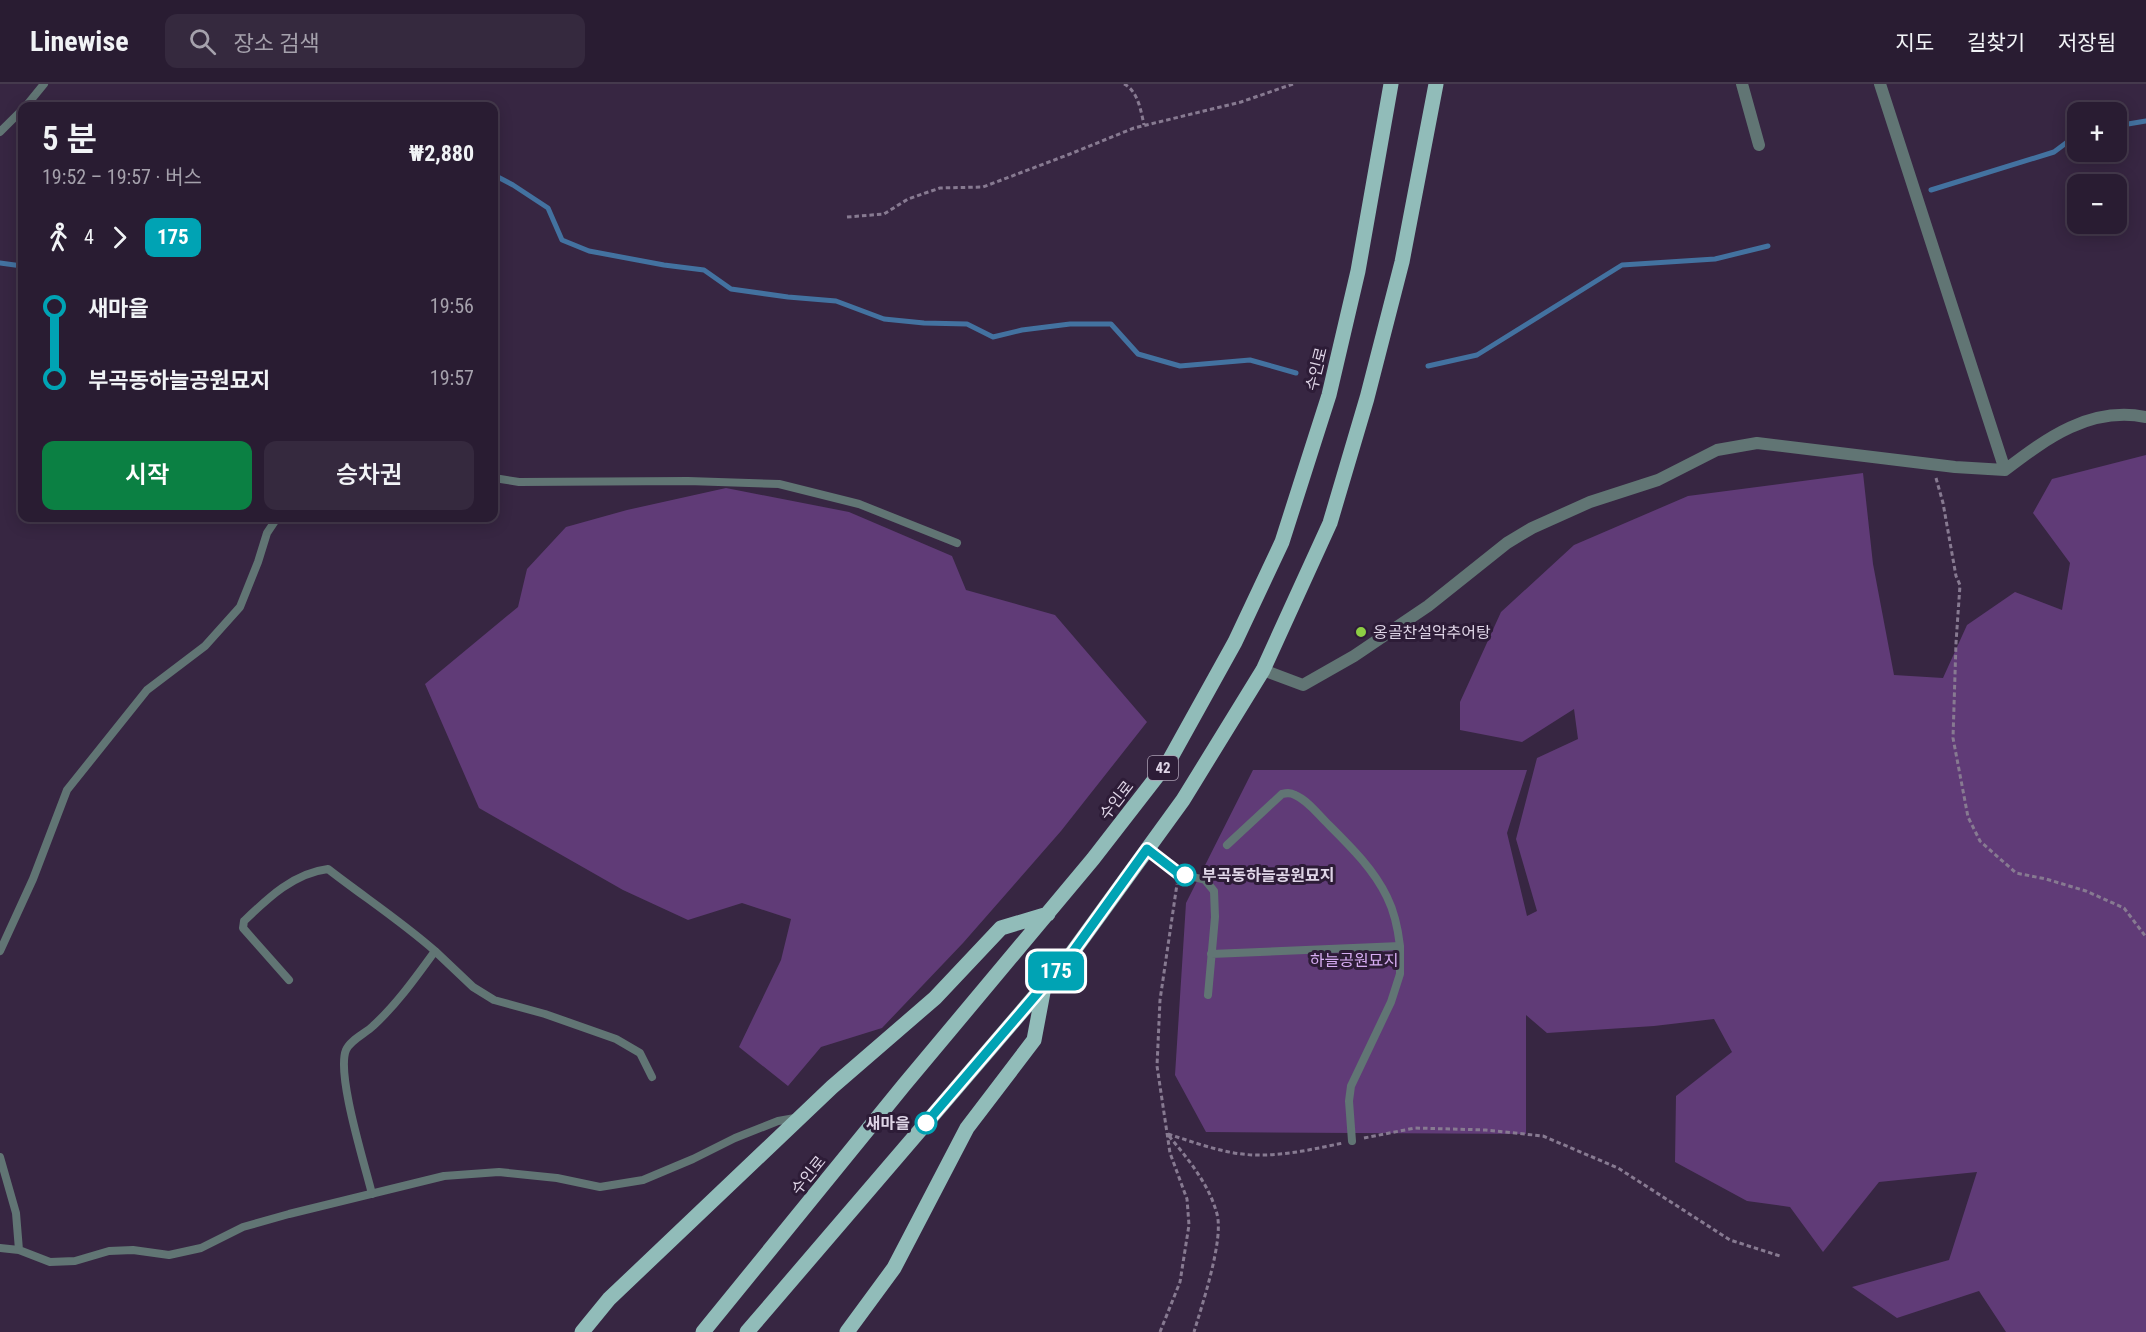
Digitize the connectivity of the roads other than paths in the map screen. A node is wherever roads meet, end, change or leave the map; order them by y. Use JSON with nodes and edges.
{"nodes":[{"id":1,"x":44,"y":84,"type":"edge"},
{"id":2,"x":1392,"y":84,"type":"edge"},
{"id":3,"x":1436,"y":84,"type":"edge"},
{"id":4,"x":1742,"y":84,"type":"edge"},
{"id":5,"x":1880,"y":84,"type":"edge"},
{"id":6,"x":29,"y":102,"type":"edge"},
{"id":7,"x":18,"y":114,"type":"edge"},
{"id":8,"x":0,"y":132,"type":"edge"},
{"id":9,"x":1759,"y":145,"type":"dead end"},
{"id":10,"x":2146,"y":417,"type":"edge"},
{"id":11,"x":2005,"y":470,"type":"junction"},
{"id":12,"x":498,"y":478,"type":"edge"},
{"id":13,"x":274,"y":522,"type":"edge"},
{"id":14,"x":957,"y":543,"type":"dead end"},
{"id":15,"x":1263,"y":669,"type":"junction"},
{"id":16,"x":1227,"y":845,"type":"dead end"},
{"id":17,"x":1147,"y":849,"type":"junction"},
{"id":18,"x":1048,"y":914,"type":"junction"},
{"id":19,"x":1400,"y":946,"type":"junction"},
{"id":20,"x":0,"y":951,"type":"edge"},
{"id":21,"x":435,"y":951,"type":"junction"},
{"id":22,"x":1212,"y":954,"type":"junction"},
{"id":23,"x":289,"y":980,"type":"dead end"},
{"id":24,"x":1044,"y":986,"type":"junction"},
{"id":25,"x":1208,"y":995,"type":"dead end"},
{"id":26,"x":652,"y":1077,"type":"dead end"},
{"id":27,"x":801,"y":1117,"type":"junction"},
{"id":28,"x":1352,"y":1141,"type":"road end"},
{"id":29,"x":0,"y":1156,"type":"edge"},
{"id":30,"x":372,"y":1194,"type":"junction"},
{"id":31,"x":0,"y":1248,"type":"edge"},
{"id":32,"x":20,"y":1250,"type":"junction"},
{"id":33,"x":582,"y":1332,"type":"edge"},
{"id":34,"x":703,"y":1332,"type":"edge"},
{"id":35,"x":747,"y":1332,"type":"edge"},
{"id":36,"x":847,"y":1332,"type":"edge"}],
"edges":[{"from":1,"to":6,"type":"lane"},
{"from":2,"to":18,"type":"main road","name":"수인로","number":"42"},
{"from":3,"to":15,"type":"main road","number":"42"},
{"from":4,"to":9,"type":"street"},
{"from":5,"to":11,"type":"street"},
{"from":7,"to":8,"type":"lane"},
{"from":10,"to":11,"type":"street"},
{"from":11,"to":15,"type":"street"},
{"from":12,"to":14,"type":"lane"},
{"from":13,"to":20,"type":"lane"},
{"from":15,"to":17,"type":"main road","number":"42"},
{"from":16,"to":19,"type":"lane"},
{"from":17,"to":22,"type":"lane"},
{"from":17,"to":24,"type":"main road","number":"42"},
{"from":18,"to":27,"type":"main road"},
{"from":18,"to":34,"type":"main road","name":"수인로","number":"42"},
{"from":19,"to":22,"type":"lane"},
{"from":19,"to":28,"type":"lane"},
{"from":21,"to":23,"type":"lane"},
{"from":21,"to":26,"type":"lane"},
{"from":21,"to":30,"type":"lane"},
{"from":22,"to":25,"type":"lane"},
{"from":24,"to":35,"type":"main road","number":"42"},
{"from":24,"to":36,"type":"main road"},
{"from":27,"to":30,"type":"lane"},
{"from":27,"to":33,"type":"main road"},
{"from":29,"to":32,"type":"lane"},
{"from":30,"to":32,"type":"lane"},
{"from":31,"to":32,"type":"lane"}]}
